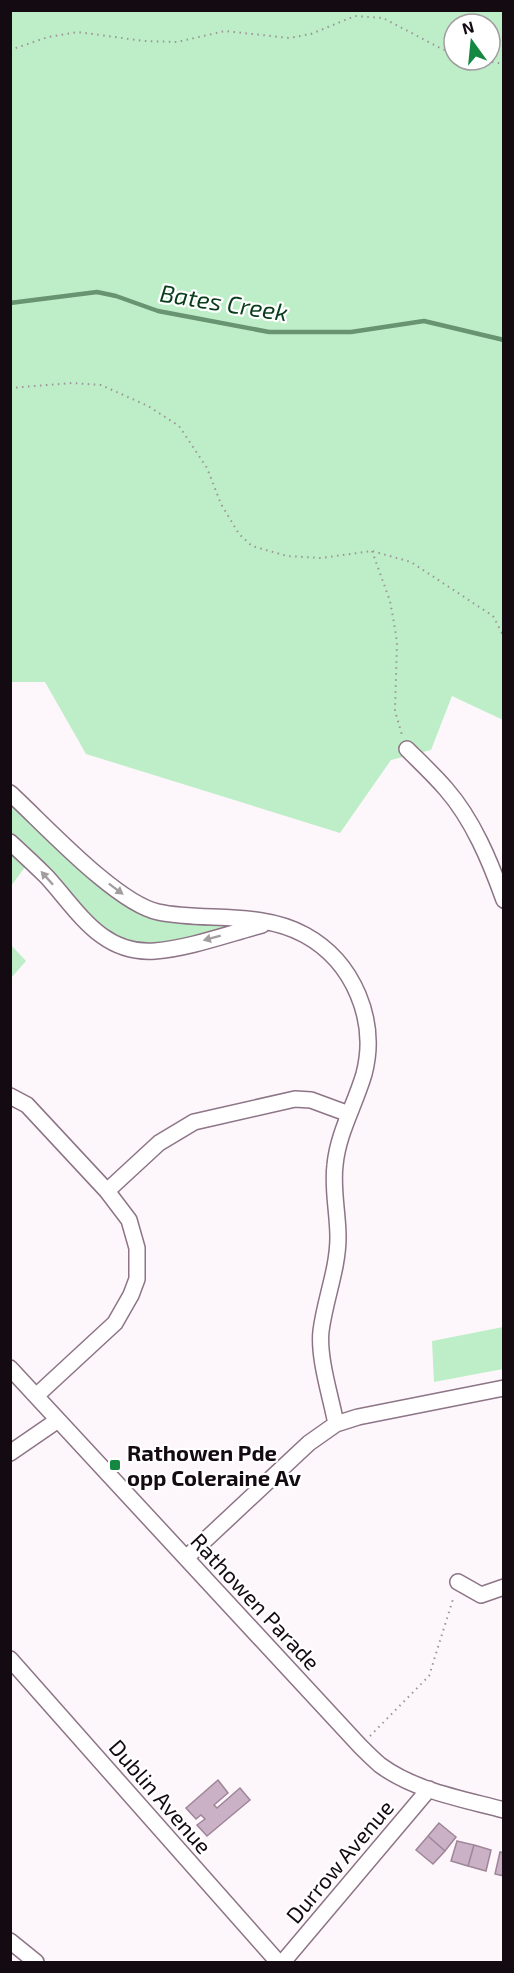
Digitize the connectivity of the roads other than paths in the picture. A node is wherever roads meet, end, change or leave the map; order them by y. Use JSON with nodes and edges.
{"nodes":[{"id":1,"x":407,"y":749,"type":"road end"},
{"id":2,"x":10,"y":793,"type":"edge"},
{"id":3,"x":10,"y":842,"type":"edge"},
{"id":4,"x":498,"y":866,"type":"edge"},
{"id":5,"x":504,"y":900,"type":"edge"},
{"id":6,"x":268,"y":924,"type":"junction"},
{"id":7,"x":10,"y":1096,"type":"edge"},
{"id":8,"x":349,"y":1114,"type":"junction"},
{"id":9,"x":108,"y":1191,"type":"junction"},
{"id":10,"x":10,"y":1368,"type":"edge"},
{"id":11,"x":504,"y":1388,"type":"edge"},
{"id":12,"x":36,"y":1396,"type":"junction"},
{"id":13,"x":58,"y":1420,"type":"junction"},
{"id":14,"x":336,"y":1424,"type":"junction"},
{"id":15,"x":10,"y":1453,"type":"edge"},
{"id":16,"x":186,"y":1558,"type":"junction"},
{"id":17,"x":458,"y":1582,"type":"road end"},
{"id":18,"x":504,"y":1587,"type":"edge"},
{"id":19,"x":10,"y":1659,"type":"edge"},
{"id":20,"x":429,"y":1789,"type":"junction"},
{"id":21,"x":504,"y":1810,"type":"edge"},
{"id":22,"x":10,"y":1941,"type":"edge"},
{"id":23,"x":36,"y":1962,"type":"edge"},
{"id":24,"x":278,"y":1962,"type":"edge"},
{"id":25,"x":283,"y":1962,"type":"edge"}],
"edges":[{"from":1,"to":4,"type":"street"},
{"from":2,"to":6,"type":"street","one_way":true},
{"from":6,"to":3,"type":"street","one_way":true},
{"from":4,"to":5,"type":"street"},
{"from":6,"to":8,"type":"street"},
{"from":7,"to":9,"type":"street"},
{"from":8,"to":9,"type":"street"},
{"from":8,"to":14,"type":"street"},
{"from":9,"to":12,"type":"street"},
{"from":10,"to":12,"type":"street","name":"Rathowen Parade"},
{"from":11,"to":14,"type":"street"},
{"from":12,"to":13,"type":"street","name":"Rathowen Parade"},
{"from":13,"to":15,"type":"street"},
{"from":13,"to":16,"type":"street","name":"Rathowen Parade"},
{"from":14,"to":16,"type":"street"},
{"from":16,"to":20,"type":"street","name":"Rathowen Parade"},
{"from":17,"to":18,"type":"street"},
{"from":19,"to":24,"type":"street","name":"Dublin Avenue"},
{"from":20,"to":21,"type":"street","name":"Rathowen Parade"},
{"from":20,"to":25,"type":"street","name":"Durrow Avenue"},
{"from":22,"to":23,"type":"street"}]}
